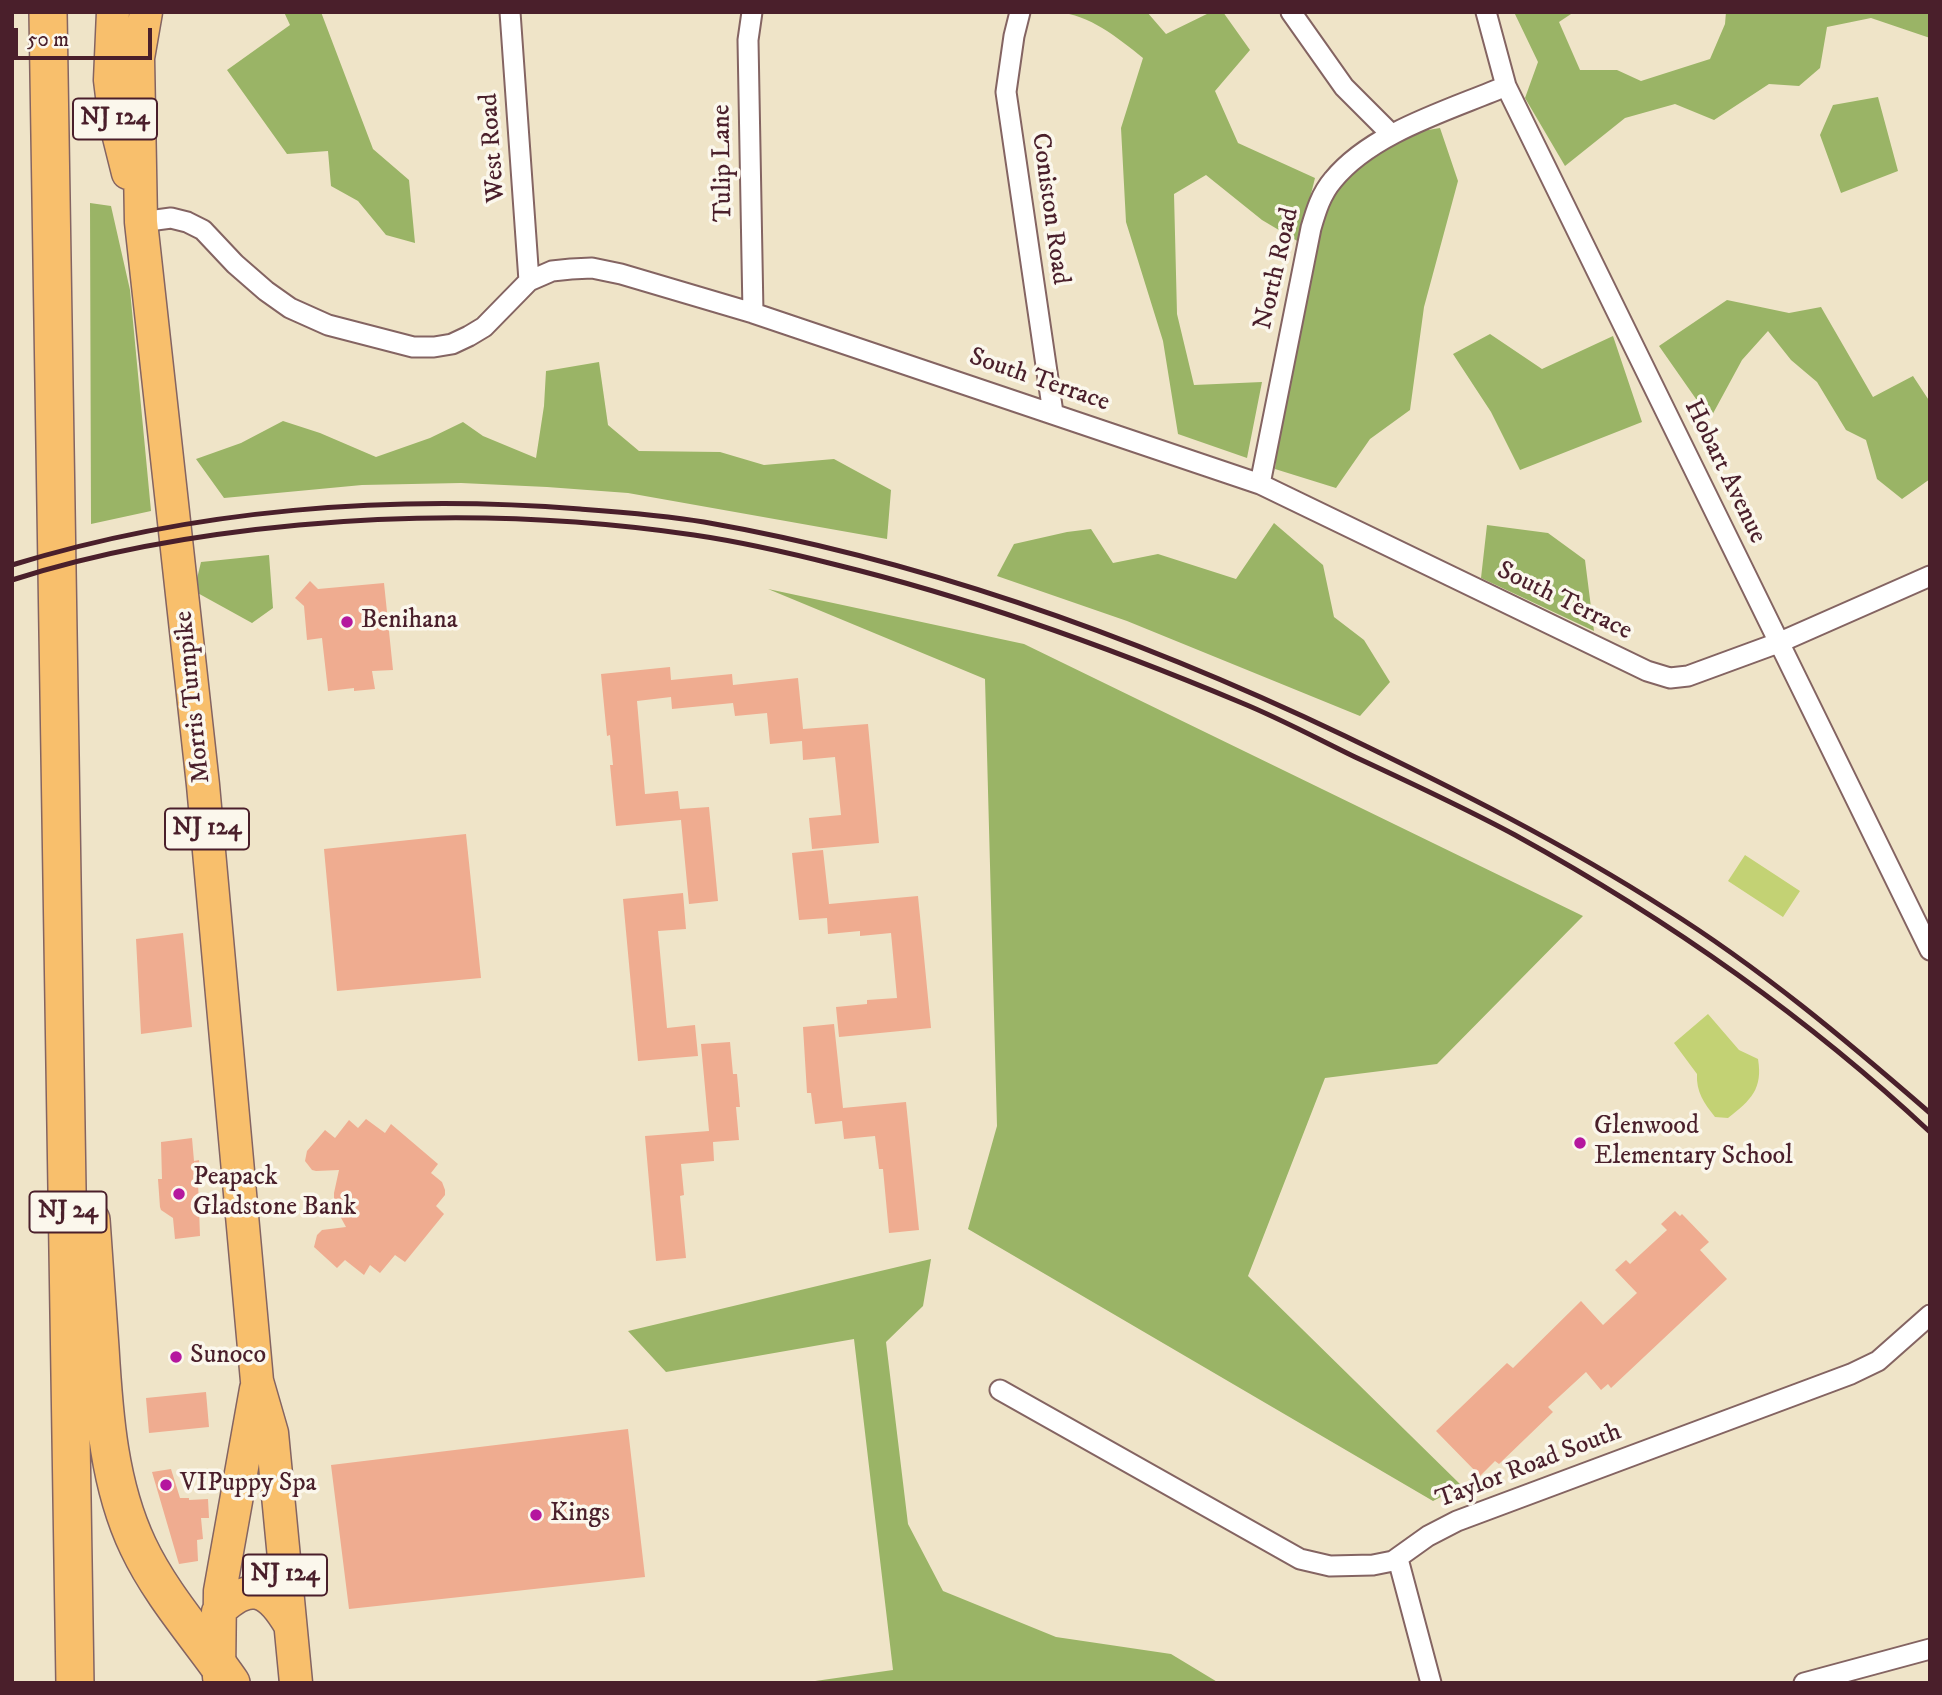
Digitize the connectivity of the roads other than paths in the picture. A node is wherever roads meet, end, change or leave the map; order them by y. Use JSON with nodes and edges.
{"nodes":[{"id":1,"x":48,"y":12,"type":"edge"},
{"id":2,"x":113,"y":12,"type":"edge"},
{"id":3,"x":146,"y":12,"type":"edge"},
{"id":4,"x":510,"y":12,"type":"edge"},
{"id":5,"x":752,"y":12,"type":"edge"},
{"id":6,"x":1020,"y":12,"type":"edge"},
{"id":7,"x":1291,"y":12,"type":"edge"},
{"id":8,"x":1486,"y":12,"type":"edge"},
{"id":9,"x":1506,"y":86,"type":"junction"},
{"id":10,"x":1391,"y":134,"type":"junction"},
{"id":11,"x":141,"y":222,"type":"junction"},
{"id":12,"x":529,"y":281,"type":"junction"},
{"id":13,"x":752,"y":313,"type":"junction"},
{"id":14,"x":1053,"y":413,"type":"junction"},
{"id":15,"x":1260,"y":484,"type":"junction"},
{"id":16,"x":1930,"y":576,"type":"edge"},
{"id":17,"x":1778,"y":643,"type":"junction"},
{"id":18,"x":59,"y":741,"type":"junction"},
{"id":19,"x":1930,"y":950,"type":"edge"},
{"id":20,"x":1930,"y":1315,"type":"edge"},
{"id":21,"x":257,"y":1381,"type":"junction"},
{"id":22,"x":1000,"y":1390,"type":"dead end"},
{"id":23,"x":1398,"y":1559,"type":"junction"},
{"id":24,"x":218,"y":1612,"type":"junction"},
{"id":25,"x":290,"y":1625,"type":"junction"},
{"id":26,"x":1930,"y":1649,"type":"edge"},
{"id":27,"x":223,"y":1676,"type":"edge"},
{"id":28,"x":75,"y":1683,"type":"edge"},
{"id":29,"x":296,"y":1683,"type":"edge"},
{"id":30,"x":1431,"y":1683,"type":"edge"},
{"id":31,"x":1804,"y":1683,"type":"edge"}],
"edges":[{"from":1,"to":18,"type":"highway","number":"NJ 24"},
{"from":2,"to":11,"type":"main road","number":"NJ 124"},
{"from":3,"to":11,"type":"main road","number":"NJ 124"},
{"from":4,"to":12,"type":"street","name":"West Road"},
{"from":5,"to":13,"type":"street","name":"Tulip Lane"},
{"from":6,"to":14,"type":"street","name":"Coniston Road"},
{"from":7,"to":10,"type":"street"},
{"from":8,"to":9,"type":"street","name":"Hobart Avenue"},
{"from":9,"to":10,"type":"street","name":"North Road"},
{"from":9,"to":17,"type":"street","name":"Hobart Avenue"},
{"from":10,"to":15,"type":"street","name":"North Road"},
{"from":11,"to":12,"type":"street","name":"South Terrace"},
{"from":11,"to":21,"type":"main road","name":"Morris Turnpike","number":"NJ 124"},
{"from":12,"to":13,"type":"street","name":"South Terrace"},
{"from":13,"to":14,"type":"street","name":"South Terrace"},
{"from":14,"to":15,"type":"street","name":"South Terrace"},
{"from":15,"to":17,"type":"street","name":"South Terrace"},
{"from":16,"to":17,"type":"street","name":"South Terrace"},
{"from":17,"to":19,"type":"street","name":"Hobart Avenue"},
{"from":18,"to":27,"type":"highway"},
{"from":18,"to":28,"type":"highway","number":"NJ 24"},
{"from":20,"to":23,"type":"street","name":"Taylor Road South"},
{"from":21,"to":24,"type":"main road","name":"Morris Turnpike","number":"NJ 124"},
{"from":21,"to":25,"type":"main road","name":"Morris Turnpike","number":"NJ 124"},
{"from":22,"to":23,"type":"street","name":"Taylor Road South"},
{"from":23,"to":30,"type":"street"},
{"from":24,"to":25,"type":"main road"},
{"from":24,"to":27,"type":"main road","name":"Morris Turnpike","number":"NJ 124"},
{"from":25,"to":29,"type":"main road","name":"Morris Turnpike","number":"NJ 124"},
{"from":26,"to":31,"type":"street"}]}
